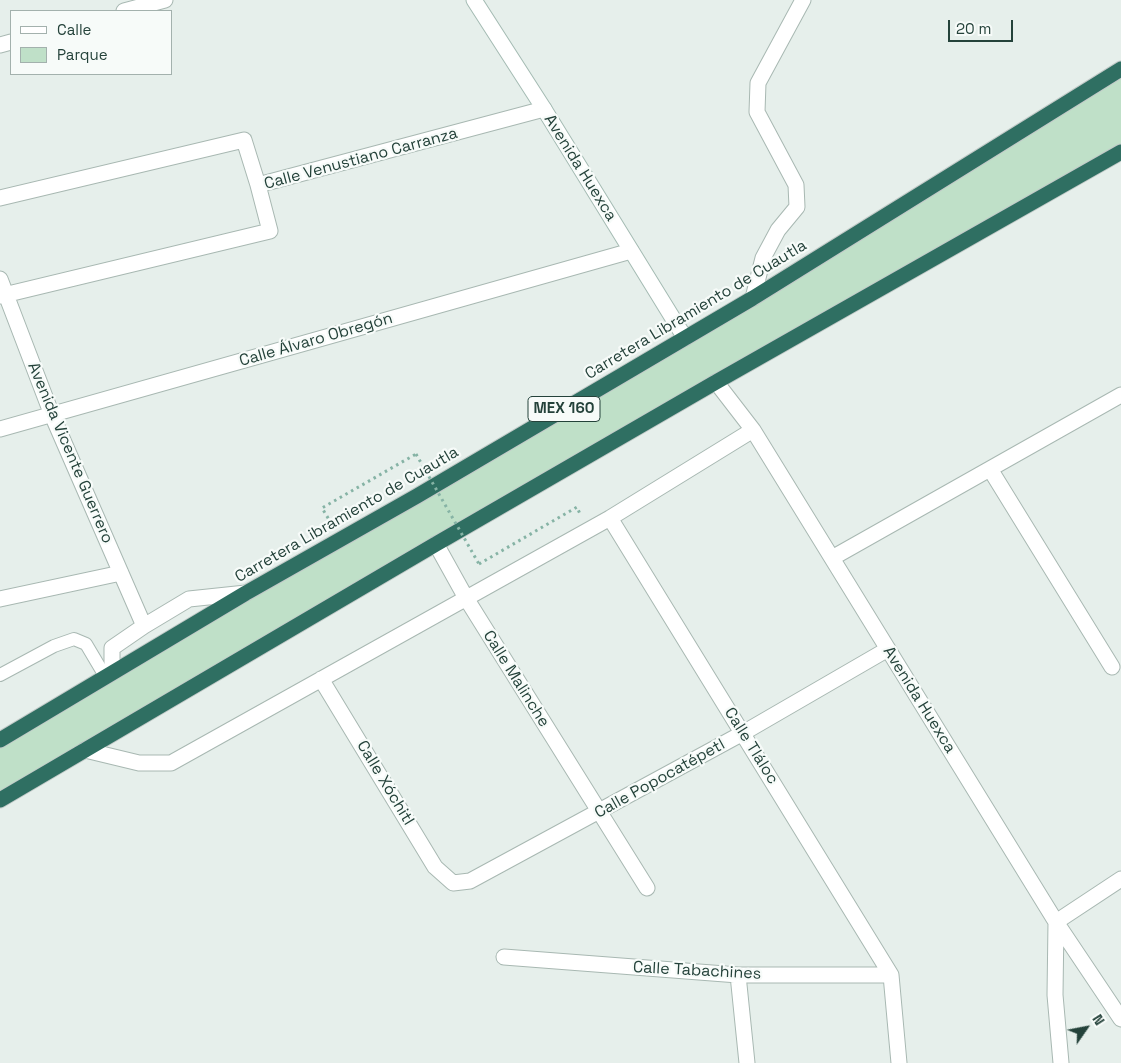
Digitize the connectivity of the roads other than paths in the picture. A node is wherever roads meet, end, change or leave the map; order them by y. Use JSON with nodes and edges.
{"nodes":[{"id":1,"x":165,"y":0,"type":"edge"},
{"id":2,"x":474,"y":0,"type":"edge"},
{"id":3,"x":803,"y":0,"type":"edge"},
{"id":4,"x":128,"y":10,"type":"edge"},
{"id":5,"x":1121,"y":69,"type":"edge"},
{"id":6,"x":544,"y":109,"type":"junction"},
{"id":7,"x":1121,"y":152,"type":"edge"},
{"id":8,"x":258,"y":185,"type":"junction"},
{"id":9,"x":0,"y":198,"type":"edge"},
{"id":10,"x":631,"y":251,"type":"junction"},
{"id":11,"x":0,"y":279,"type":"edge"},
{"id":12,"x":3,"y":295,"type":"edge"},
{"id":13,"x":753,"y":298,"type":"junction"},
{"id":14,"x":685,"y":338,"type":"junction"},
{"id":15,"x":716,"y":382,"type":"junction"},
{"id":16,"x":1121,"y":395,"type":"edge"},
{"id":17,"x":52,"y":415,"type":"junction"},
{"id":18,"x":0,"y":430,"type":"edge"},
{"id":19,"x":753,"y":430,"type":"junction"},
{"id":20,"x":990,"y":469,"type":"junction"},
{"id":21,"x":610,"y":518,"type":"junction"},
{"id":22,"x":436,"y":544,"type":"junction"},
{"id":23,"x":832,"y":558,"type":"junction"},
{"id":24,"x":121,"y":573,"type":"junction"},
{"id":25,"x":246,"y":593,"type":"junction"},
{"id":26,"x":466,"y":598,"type":"junction"},
{"id":27,"x":0,"y":599,"type":"edge"},
{"id":28,"x":144,"y":626,"type":"junction"},
{"id":29,"x":888,"y":649,"type":"junction"},
{"id":30,"x":1112,"y":667,"type":"dead end"},
{"id":31,"x":109,"y":674,"type":"junction"},
{"id":32,"x":0,"y":675,"type":"edge"},
{"id":33,"x":321,"y":679,"type":"junction"},
{"id":34,"x":743,"y":734,"type":"junction"},
{"id":35,"x":0,"y":740,"type":"edge"},
{"id":36,"x":85,"y":750,"type":"junction"},
{"id":37,"x":0,"y":800,"type":"edge"},
{"id":38,"x":599,"y":812,"type":"junction"},
{"id":39,"x":1121,"y":879,"type":"edge"},
{"id":40,"x":453,"y":883,"type":"joint"},
{"id":41,"x":647,"y":888,"type":"dead end"},
{"id":42,"x":1056,"y":922,"type":"junction"},
{"id":43,"x":504,"y":957,"type":"dead end"},
{"id":44,"x":738,"y":975,"type":"junction"},
{"id":45,"x":891,"y":975,"type":"junction"},
{"id":46,"x":1121,"y":1019,"type":"edge"},
{"id":47,"x":747,"y":1063,"type":"edge"},
{"id":48,"x":899,"y":1063,"type":"edge"},
{"id":49,"x":1062,"y":1063,"type":"edge"}],
"edges":[{"from":1,"to":4,"type":"street"},
{"from":2,"to":6,"type":"street","name":"Avenida Huexca"},
{"from":3,"to":13,"type":"street"},
{"from":5,"to":13,"type":"highway","name":"Carretera Libramiento de Cuautla","number":"MEX 160"},
{"from":6,"to":8,"type":"street","name":"Calle Venustiano Carranza"},
{"from":6,"to":10,"type":"street","name":"Avenida Huexca"},
{"from":7,"to":15,"type":"highway","number":"MEX 160"},
{"from":8,"to":9,"type":"street"},
{"from":8,"to":12,"type":"street","name":"Calle Venustiano Carranza"},
{"from":10,"to":14,"type":"street","name":"Avenida Huexca"},
{"from":10,"to":17,"type":"street","name":"Calle Álvaro Obregón"},
{"from":11,"to":12,"type":"street","name":"Avenida Vicente Guerrero"},
{"from":12,"to":17,"type":"street","name":"Avenida Vicente Guerrero"},
{"from":13,"to":14,"type":"highway","name":"Carretera Libramiento de Cuautla","number":"MEX 160"},
{"from":14,"to":25,"type":"highway","name":"Carretera Libramiento de Cuautla","number":"MEX 160"},
{"from":15,"to":19,"type":"street","name":"Avenida Huexca"},
{"from":15,"to":22,"type":"highway","number":"MEX 160"},
{"from":16,"to":20,"type":"street"},
{"from":17,"to":18,"type":"street","name":"Calle Álvaro Obregón"},
{"from":17,"to":24,"type":"street","name":"Avenida Vicente Guerrero"},
{"from":19,"to":21,"type":"street"},
{"from":19,"to":23,"type":"street","name":"Avenida Huexca"},
{"from":20,"to":23,"type":"street"},
{"from":20,"to":30,"type":"street"},
{"from":21,"to":26,"type":"street"},
{"from":21,"to":34,"type":"street","name":"Calle Tláloc"},
{"from":22,"to":26,"type":"street","name":"Calle Malinche"},
{"from":22,"to":36,"type":"highway","number":"MEX 160"},
{"from":23,"to":29,"type":"street","name":"Avenida Huexca"},
{"from":24,"to":27,"type":"street"},
{"from":24,"to":28,"type":"street","name":"Avenida Vicente Guerrero"},
{"from":25,"to":28,"type":"street"},
{"from":25,"to":31,"type":"highway","name":"Carretera Libramiento de Cuautla","number":"MEX 160"},
{"from":26,"to":33,"type":"street"},
{"from":26,"to":38,"type":"street","name":"Calle Malinche"},
{"from":28,"to":31,"type":"street"},
{"from":29,"to":34,"type":"street","name":"Calle Popocatépetl"},
{"from":29,"to":42,"type":"street","name":"Avenida Huexca"},
{"from":31,"to":32,"type":"lane"},
{"from":31,"to":35,"type":"highway","name":"Carretera Libramiento de Cuautla","number":"MEX 160"},
{"from":33,"to":36,"type":"street"},
{"from":33,"to":40,"type":"street","name":"Calle Xóchitl"},
{"from":34,"to":38,"type":"street","name":"Calle Popocatépetl"},
{"from":34,"to":45,"type":"street","name":"Calle Tláloc"},
{"from":36,"to":37,"type":"highway","number":"MEX 160"},
{"from":38,"to":40,"type":"street","name":"Calle Popocatépetl"},
{"from":38,"to":41,"type":"street","name":"Calle Malinche"},
{"from":39,"to":42,"type":"street"},
{"from":42,"to":46,"type":"street","name":"Avenida Huexca"},
{"from":42,"to":49,"type":"street"},
{"from":43,"to":44,"type":"street","name":"Calle Tabachines"},
{"from":44,"to":45,"type":"street","name":"Calle Tabachines"},
{"from":44,"to":47,"type":"street"},
{"from":45,"to":48,"type":"street"}]}
